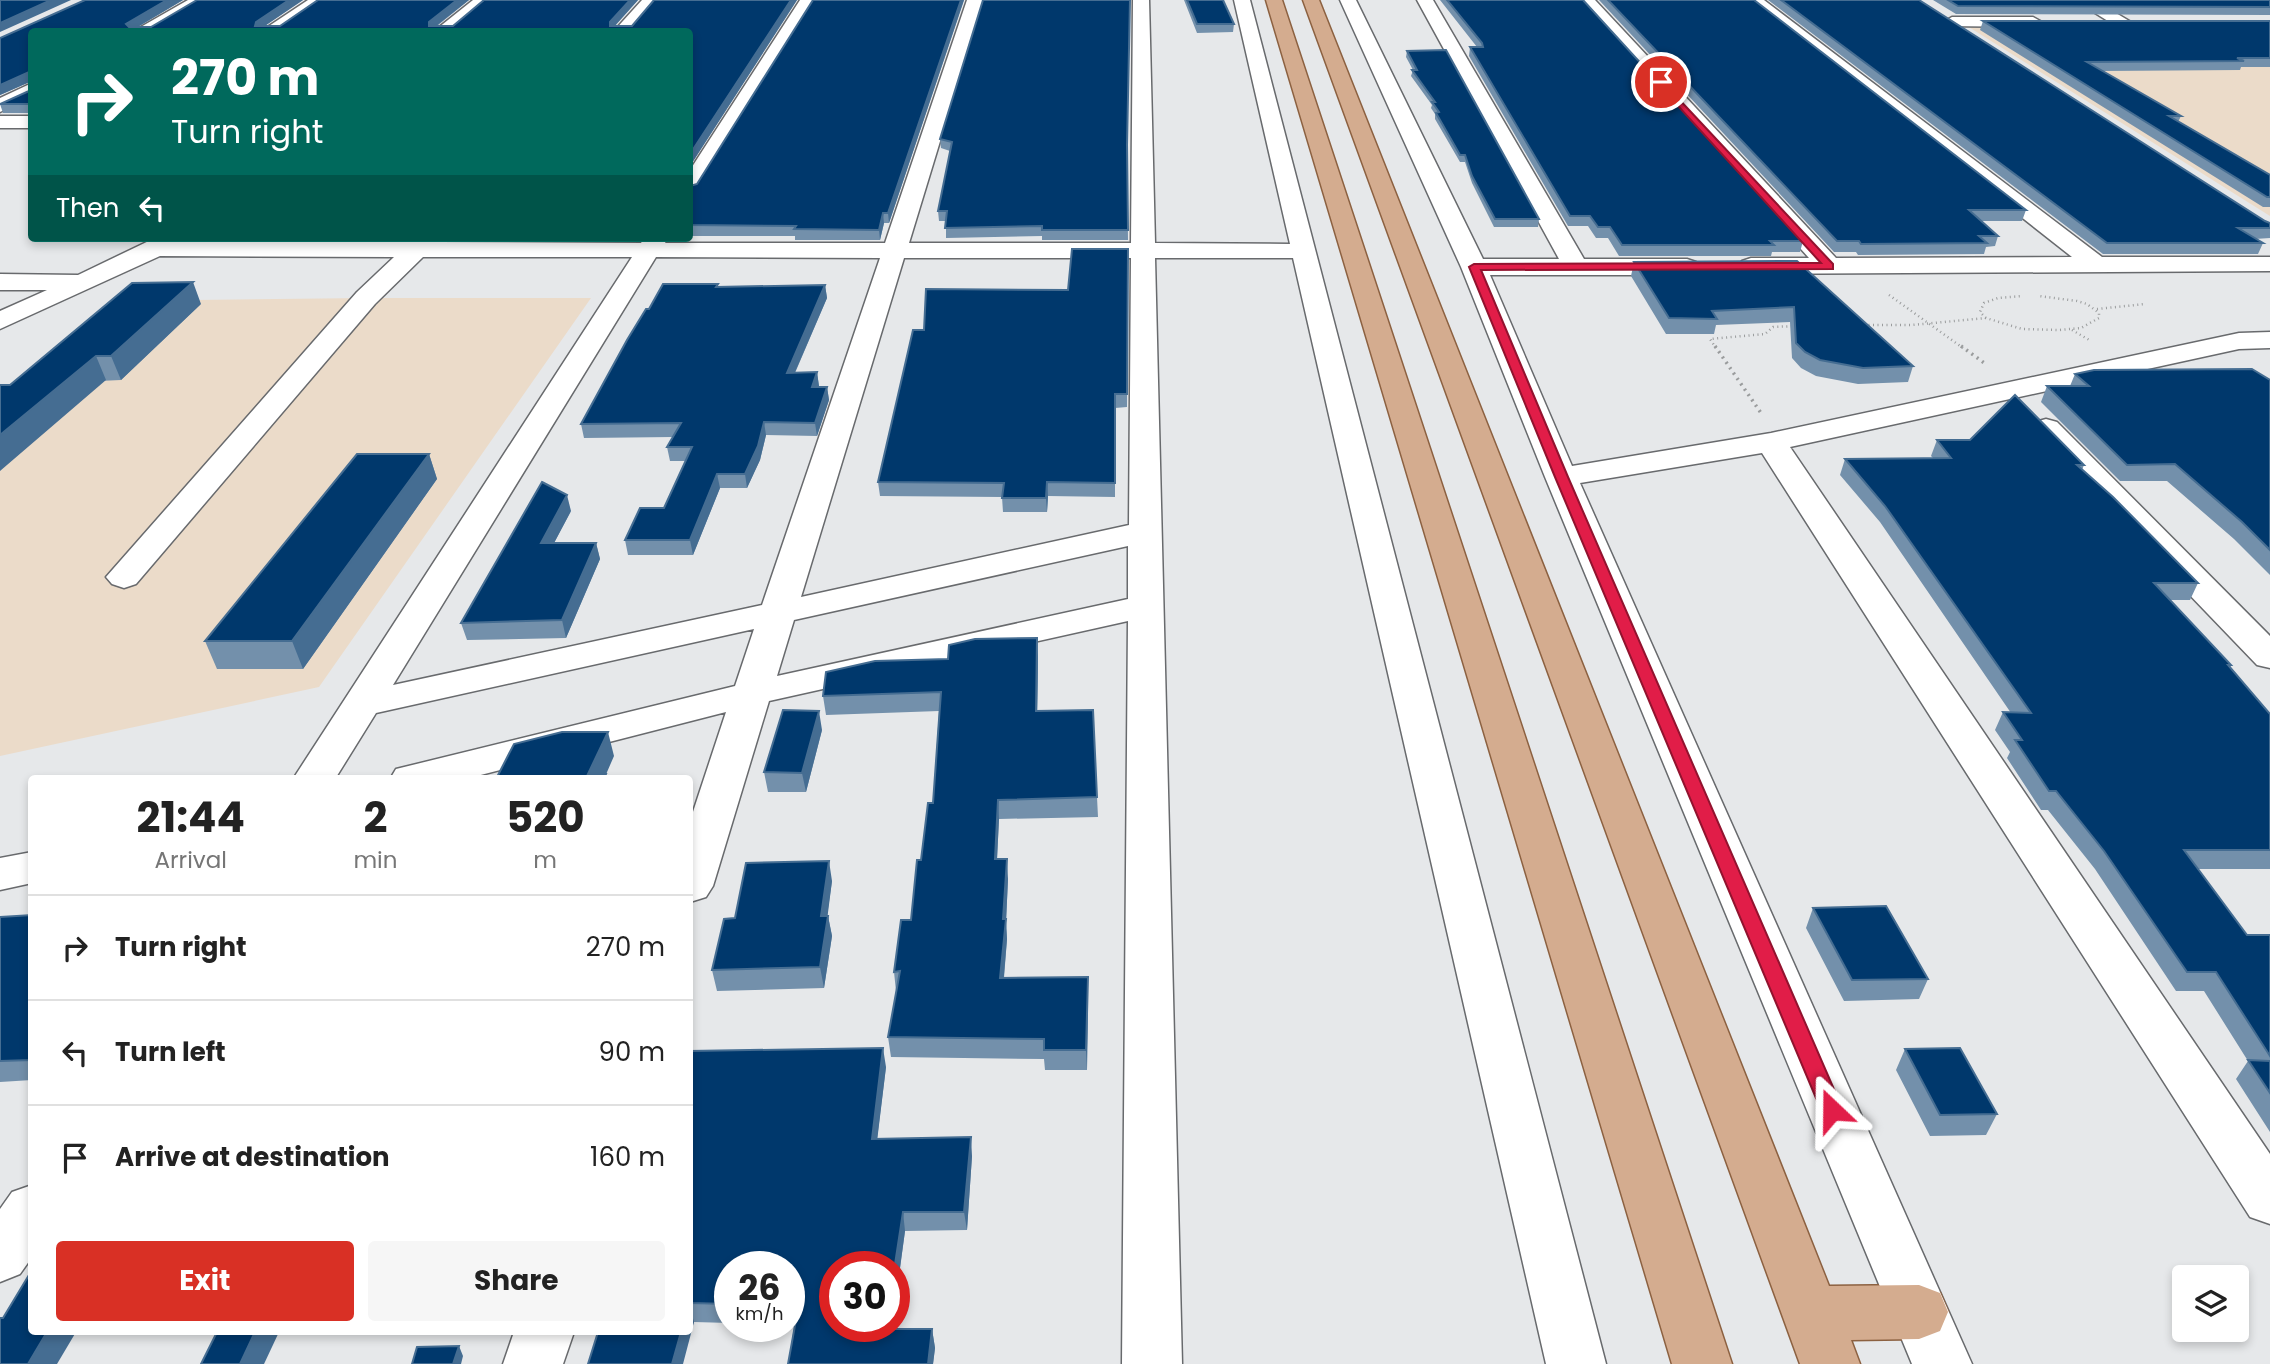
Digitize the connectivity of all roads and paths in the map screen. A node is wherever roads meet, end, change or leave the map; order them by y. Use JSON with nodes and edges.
{"nodes":[{"id":1,"x":200,"y":0,"type":"edge"},
{"id":2,"x":319,"y":0,"type":"edge"},
{"id":3,"x":483,"y":0,"type":"edge"},
{"id":4,"x":651,"y":0,"type":"edge"},
{"id":5,"x":808,"y":0,"type":"edge"},
{"id":6,"x":975,"y":0,"type":"edge"},
{"id":7,"x":1141,"y":0,"type":"edge"},
{"id":8,"x":1242,"y":0,"type":"edge"},
{"id":9,"x":1274,"y":0,"type":"edge"},
{"id":10,"x":1311,"y":0,"type":"edge"},
{"id":11,"x":1348,"y":0,"type":"edge"},
{"id":12,"x":1425,"y":0,"type":"edge"},
{"id":13,"x":1586,"y":0,"type":"edge"},
{"id":14,"x":1754,"y":0,"type":"edge"},
{"id":15,"x":2082,"y":0,"type":"edge"},
{"id":16,"x":2057,"y":22,"type":"edge"},
{"id":17,"x":2083,"y":22,"type":"edge"},
{"id":18,"x":148,"y":28,"type":"edge"},
{"id":19,"x":274,"y":28,"type":"edge"},
{"id":20,"x":446,"y":28,"type":"edge"},
{"id":21,"x":625,"y":28,"type":"edge"},
{"id":22,"x":1987,"y":44,"type":"edge"},
{"id":23,"x":28,"y":91,"type":"edge"},
{"id":24,"x":0,"y":106,"type":"edge"},
{"id":25,"x":0,"y":122,"type":"edge"},
{"id":26,"x":28,"y":122,"type":"edge"},
{"id":27,"x":693,"y":181,"type":"edge"},
{"id":28,"x":163,"y":244,"type":"edge"},
{"id":29,"x":422,"y":244,"type":"edge"},
{"id":30,"x":652,"y":244,"type":"edge"},
{"id":31,"x":895,"y":250,"type":"junction"},
{"id":32,"x":1142,"y":250,"type":"junction"},
{"id":33,"x":1302,"y":251,"type":"junction"},
{"id":34,"x":2270,"y":264,"type":"edge"},
{"id":35,"x":2097,"y":265,"type":"junction"},
{"id":36,"x":1830,"y":266,"type":"junction"},
{"id":37,"x":1474,"y":267,"type":"junction"},
{"id":38,"x":1576,"y":267,"type":"junction"},
{"id":39,"x":0,"y":282,"type":"edge"},
{"id":40,"x":88,"y":282,"type":"junction"},
{"id":41,"x":1888,"y":294,"type":"dead end"},
{"id":42,"x":2026,"y":296,"type":"dead end"},
{"id":43,"x":2038,"y":296,"type":"dead end"},
{"id":44,"x":2145,"y":304,"type":"dead end"},
{"id":45,"x":2096,"y":309,"type":"junction"},
{"id":46,"x":1986,"y":318,"type":"junction"},
{"id":47,"x":0,"y":321,"type":"edge"},
{"id":48,"x":1928,"y":323,"type":"junction"},
{"id":49,"x":1801,"y":326,"type":"edge"},
{"id":50,"x":1857,"y":326,"type":"edge"},
{"id":51,"x":2071,"y":329,"type":"junction"},
{"id":52,"x":2270,"y":340,"type":"edge"},
{"id":53,"x":2091,"y":341,"type":"dead end"},
{"id":54,"x":2239,"y":341,"type":"junction"},
{"id":55,"x":2270,"y":364,"type":"edge"},
{"id":56,"x":1999,"y":378,"type":"junction"},
{"id":57,"x":1768,"y":431,"type":"junction"},
{"id":58,"x":1561,"y":477,"type":"junction"},
{"id":59,"x":1145,"y":532,"type":"junction"},
{"id":60,"x":124,"y":578,"type":"dead end"},
{"id":61,"x":1146,"y":606,"type":"junction"},
{"id":62,"x":779,"y":611,"type":"junction"},
{"id":63,"x":2270,"y":657,"type":"edge"},
{"id":64,"x":753,"y":693,"type":"junction"},
{"id":65,"x":361,"y":704,"type":"junction"},
{"id":66,"x":317,"y":775,"type":"edge"},
{"id":67,"x":427,"y":775,"type":"edge"},
{"id":68,"x":28,"y":868,"type":"edge"},
{"id":69,"x":0,"y":874,"type":"edge"},
{"id":70,"x":693,"y":877,"type":"edge"},
{"id":71,"x":2270,"y":1200,"type":"edge"},
{"id":72,"x":28,"y":1215,"type":"edge"},
{"id":73,"x":0,"y":1256,"type":"edge"},
{"id":74,"x":1919,"y":1312,"type":"junction"},
{"id":75,"x":543,"y":1335,"type":"edge"},
{"id":76,"x":1821,"y":1338,"type":"edge"},
{"id":77,"x":533,"y":1364,"type":"edge"},
{"id":78,"x":1152,"y":1364,"type":"edge"},
{"id":79,"x":1576,"y":1364,"type":"edge"},
{"id":80,"x":1702,"y":1364,"type":"edge"},
{"id":81,"x":1942,"y":1364,"type":"edge"}],
"edges":[{"from":1,"to":18,"type":"street"},
{"from":2,"to":19,"type":"street"},
{"from":3,"to":20,"type":"street"},
{"from":4,"to":21,"type":"street"},
{"from":5,"to":27,"type":"street"},
{"from":6,"to":31,"type":"street"},
{"from":7,"to":32,"type":"street"},
{"from":8,"to":33,"type":"street"},
{"from":9,"to":80,"type":"main road"},
{"from":10,"to":76,"type":"main road"},
{"from":11,"to":37,"type":"street"},
{"from":12,"to":38,"type":"street"},
{"from":13,"to":36,"type":"street"},
{"from":14,"to":35,"type":"street"},
{"from":15,"to":17,"type":"street"},
{"from":16,"to":22,"type":"street"},
{"from":23,"to":24,"type":"street"},
{"from":25,"to":26,"type":"street"},
{"from":28,"to":29,"type":"street"},
{"from":28,"to":40,"type":"street"},
{"from":29,"to":30,"type":"street"},
{"from":29,"to":60,"type":"street"},
{"from":30,"to":31,"type":"street"},
{"from":30,"to":65,"type":"street"},
{"from":31,"to":32,"type":"street"},
{"from":31,"to":62,"type":"street"},
{"from":32,"to":33,"type":"street"},
{"from":32,"to":59,"type":"street"},
{"from":33,"to":79,"type":"street"},
{"from":34,"to":35,"type":"street"},
{"from":35,"to":36,"type":"street"},
{"from":36,"to":38,"type":"street"},
{"from":37,"to":38,"type":"street"},
{"from":37,"to":58,"type":"street"},
{"from":39,"to":40,"type":"street"},
{"from":40,"to":47,"type":"street"},
{"from":41,"to":48,"type":"path"},
{"from":42,"to":46,"type":"path"},
{"from":43,"to":45,"type":"path"},
{"from":44,"to":45,"type":"path"},
{"from":45,"to":51,"type":"path"},
{"from":46,"to":48,"type":"path"},
{"from":46,"to":51,"type":"path"},
{"from":48,"to":50,"type":"path"},
{"from":48,"to":56,"type":"path"},
{"from":49,"to":57,"type":"path"},
{"from":51,"to":53,"type":"path"},
{"from":52,"to":54,"type":"street"},
{"from":54,"to":55,"type":"street"},
{"from":54,"to":56,"type":"street"},
{"from":56,"to":57,"type":"street"},
{"from":56,"to":63,"type":"street"},
{"from":57,"to":58,"type":"street"},
{"from":57,"to":71,"type":"street"},
{"from":58,"to":74,"type":"street"},
{"from":59,"to":61,"type":"street"},
{"from":59,"to":62,"type":"street"},
{"from":61,"to":64,"type":"street"},
{"from":61,"to":78,"type":"street"},
{"from":62,"to":64,"type":"street"},
{"from":62,"to":65,"type":"street"},
{"from":64,"to":67,"type":"street"},
{"from":64,"to":70,"type":"street"},
{"from":65,"to":66,"type":"street"},
{"from":68,"to":69,"type":"street"},
{"from":72,"to":73,"type":"street"},
{"from":74,"to":76,"type":"main road"},
{"from":74,"to":81,"type":"street"},
{"from":75,"to":77,"type":"street"}]}
